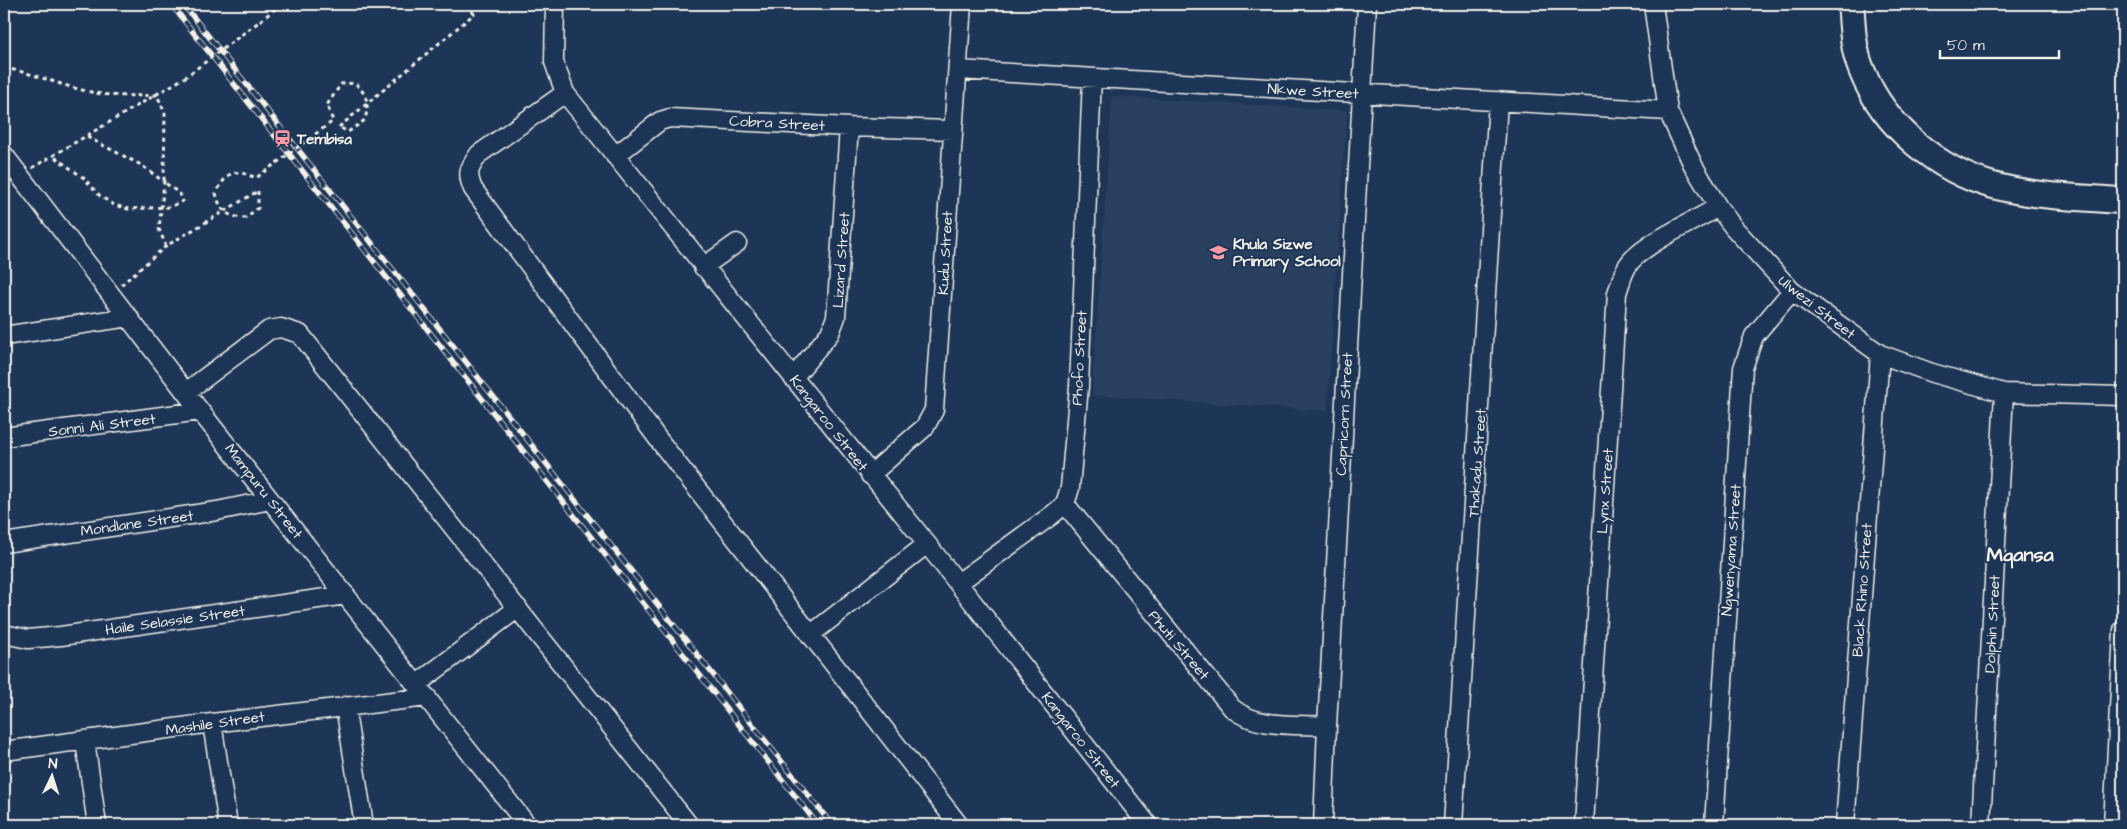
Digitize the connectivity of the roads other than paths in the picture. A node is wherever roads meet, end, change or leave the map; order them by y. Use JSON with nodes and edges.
{"nodes":[{"id":1,"x":555,"y":4,"type":"edge"},
{"id":2,"x":962,"y":4,"type":"edge"},
{"id":3,"x":1367,"y":4,"type":"edge"},
{"id":4,"x":1653,"y":4,"type":"edge"},
{"id":5,"x":1851,"y":4,"type":"edge"},
{"id":6,"x":958,"y":70,"type":"junction"},
{"id":7,"x":1092,"y":78,"type":"junction"},
{"id":8,"x":565,"y":93,"type":"junction"},
{"id":9,"x":1362,"y":94,"type":"junction"},
{"id":10,"x":1498,"y":101,"type":"junction"},
{"id":11,"x":1668,"y":111,"type":"junction"},
{"id":12,"x":849,"y":127,"type":"junction"},
{"id":13,"x":952,"y":130,"type":"junction"},
{"id":14,"x":615,"y":156,"type":"junction"},
{"id":15,"x":10,"y":168,"type":"edge"},
{"id":16,"x":2123,"y":201,"type":"edge"},
{"id":17,"x":1718,"y":207,"type":"junction"},
{"id":18,"x":737,"y":244,"type":"dead end"},
{"id":19,"x":703,"y":267,"type":"junction"},
{"id":20,"x":1792,"y":291,"type":"junction"},
{"id":21,"x":129,"y":317,"type":"junction"},
{"id":22,"x":4,"y":336,"type":"edge"},
{"id":23,"x":1880,"y":354,"type":"junction"},
{"id":24,"x":793,"y":378,"type":"junction"},
{"id":25,"x":186,"y":392,"type":"junction"},
{"id":26,"x":2004,"y":392,"type":"junction"},
{"id":27,"x":2123,"y":396,"type":"edge"},
{"id":28,"x":200,"y":411,"type":"junction"},
{"id":29,"x":4,"y":437,"type":"edge"},
{"id":30,"x":870,"y":475,"type":"junction"},
{"id":31,"x":270,"y":500,"type":"junction"},
{"id":32,"x":1065,"y":504,"type":"junction"},
{"id":33,"x":4,"y":542,"type":"edge"},
{"id":34,"x":927,"y":544,"type":"junction"},
{"id":35,"x":958,"y":583,"type":"junction"},
{"id":36,"x":346,"y":595,"type":"junction"},
{"id":37,"x":518,"y":608,"type":"junction"},
{"id":38,"x":2123,"y":630,"type":"edge"},
{"id":39,"x":4,"y":634,"type":"edge"},
{"id":40,"x":2123,"y":634,"type":"edge"},
{"id":41,"x":810,"y":635,"type":"junction"},
{"id":42,"x":422,"y":691,"type":"junction"},
{"id":43,"x":345,"y":706,"type":"junction"},
{"id":44,"x":212,"y":722,"type":"junction"},
{"id":45,"x":1327,"y":726,"type":"junction"},
{"id":46,"x":84,"y":741,"type":"junction"},
{"id":47,"x":4,"y":751,"type":"edge"},
{"id":48,"x":2120,"y":789,"type":"edge"},
{"id":49,"x":97,"y":825,"type":"edge"},
{"id":50,"x":228,"y":825,"type":"edge"},
{"id":51,"x":364,"y":825,"type":"edge"},
{"id":52,"x":527,"y":825,"type":"edge"},
{"id":53,"x":689,"y":825,"type":"edge"},
{"id":54,"x":959,"y":825,"type":"edge"},
{"id":55,"x":1148,"y":825,"type":"edge"},
{"id":56,"x":1323,"y":825,"type":"edge"},
{"id":57,"x":1454,"y":825,"type":"edge"},
{"id":58,"x":1584,"y":825,"type":"edge"},
{"id":59,"x":1714,"y":825,"type":"edge"},
{"id":60,"x":1845,"y":825,"type":"edge"},
{"id":61,"x":1981,"y":825,"type":"edge"},
{"id":62,"x":2113,"y":825,"type":"edge"}],
"edges":[{"from":1,"to":8,"type":"street","name":"Kangaroo Street"},
{"from":2,"to":6,"type":"street","name":"Kudu Street"},
{"from":3,"to":9,"type":"street","name":"Capricorn Street"},
{"from":4,"to":11,"type":"street","name":"Ulwezi Street"},
{"from":5,"to":16,"type":"street"},
{"from":6,"to":7,"type":"street","name":"Nkwe Street"},
{"from":6,"to":13,"type":"street","name":"Kudu Street"},
{"from":7,"to":9,"type":"street","name":"Nkwe Street"},
{"from":7,"to":32,"type":"street","name":"Phofo Street"},
{"from":8,"to":14,"type":"street","name":"Kangaroo Street"},
{"from":8,"to":41,"type":"street"},
{"from":9,"to":10,"type":"street","name":"Nkwe Street"},
{"from":9,"to":45,"type":"street","name":"Capricorn Street"},
{"from":10,"to":11,"type":"street","name":"Nkwe Street"},
{"from":10,"to":57,"type":"street","name":"Thakadu Street"},
{"from":11,"to":17,"type":"street","name":"Ulwezi Street"},
{"from":12,"to":13,"type":"street","name":"Cobra Street"},
{"from":12,"to":14,"type":"street","name":"Cobra Street"},
{"from":12,"to":24,"type":"street","name":"Lizard Street"},
{"from":13,"to":30,"type":"street","name":"Kudu Street"},
{"from":14,"to":19,"type":"street","name":"Kangaroo Street"},
{"from":15,"to":21,"type":"street","name":"Mampuru Street"},
{"from":17,"to":20,"type":"street","name":"Ulwezi Street"},
{"from":17,"to":58,"type":"street","name":"Lynx Street"},
{"from":18,"to":19,"type":"street"},
{"from":19,"to":24,"type":"street","name":"Kangaroo Street"},
{"from":20,"to":23,"type":"street","name":"Ulwezi Street"},
{"from":20,"to":59,"type":"street","name":"Ngwenyama Street"},
{"from":21,"to":22,"type":"street"},
{"from":21,"to":25,"type":"street","name":"Mampuru Street"},
{"from":23,"to":26,"type":"street","name":"Ulwezi Street"},
{"from":23,"to":60,"type":"street","name":"Black Rhino Street"},
{"from":24,"to":30,"type":"street","name":"Kangaroo Street"},
{"from":25,"to":28,"type":"street","name":"Mampuru Street"},
{"from":25,"to":37,"type":"street"},
{"from":26,"to":27,"type":"street","name":"Ulwezi Street"},
{"from":26,"to":61,"type":"street","name":"Dolphin Street"},
{"from":28,"to":29,"type":"street","name":"Sonni Ali Street"},
{"from":28,"to":31,"type":"street","name":"Mampuru Street"},
{"from":30,"to":34,"type":"street","name":"Kangaroo Street"},
{"from":31,"to":33,"type":"street","name":"Mondlane Street"},
{"from":31,"to":36,"type":"street","name":"Mampuru Street"},
{"from":32,"to":35,"type":"street"},
{"from":32,"to":45,"type":"street","name":"Phuti Street"},
{"from":34,"to":35,"type":"street","name":"Kangaroo Street"},
{"from":34,"to":41,"type":"street"},
{"from":35,"to":55,"type":"street","name":"Kangaroo Street"},
{"from":36,"to":39,"type":"street","name":"Haile Selassie Street"},
{"from":36,"to":42,"type":"street","name":"Mampuru Street"},
{"from":37,"to":42,"type":"street"},
{"from":37,"to":53,"type":"street"},
{"from":38,"to":40,"type":"street"},
{"from":40,"to":48,"type":"street"},
{"from":41,"to":54,"type":"street"},
{"from":42,"to":43,"type":"street","name":"Mashile Street"},
{"from":42,"to":52,"type":"street","name":"Mampuru Street"},
{"from":43,"to":44,"type":"street","name":"Mashile Street"},
{"from":43,"to":51,"type":"street"},
{"from":44,"to":46,"type":"street","name":"Mashile Street"},
{"from":44,"to":50,"type":"street"},
{"from":45,"to":56,"type":"street","name":"Capricorn Street"},
{"from":46,"to":47,"type":"street","name":"Mashile Street"},
{"from":46,"to":49,"type":"street"},
{"from":48,"to":62,"type":"street"}]}
